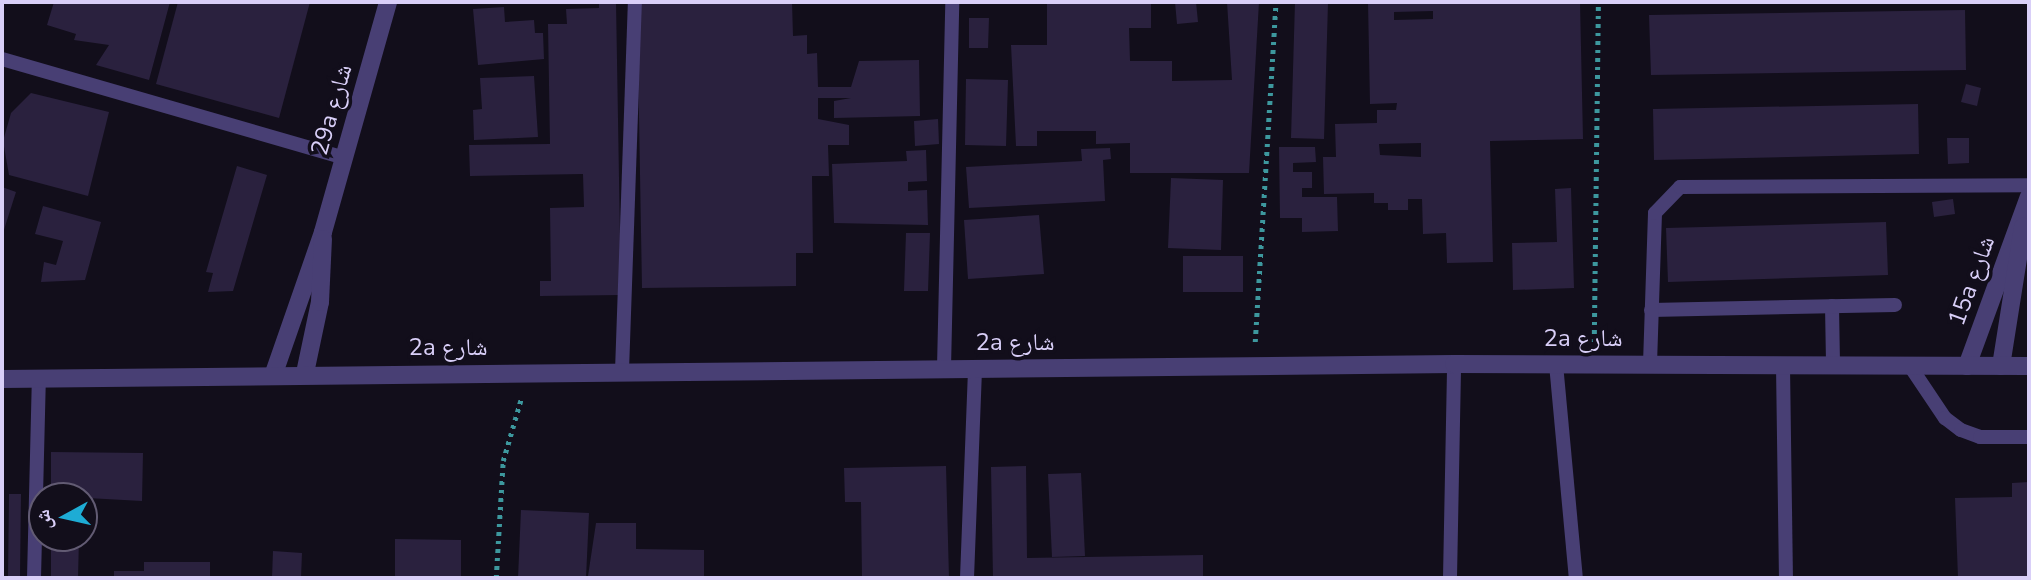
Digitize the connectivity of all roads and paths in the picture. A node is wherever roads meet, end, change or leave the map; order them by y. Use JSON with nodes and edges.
{"nodes":[{"id":1,"x":388,"y":2,"type":"edge"},
{"id":2,"x":635,"y":2,"type":"edge"},
{"id":3,"x":952,"y":2,"type":"edge"},
{"id":4,"x":1276,"y":2,"type":"edge"},
{"id":5,"x":1598,"y":2,"type":"edge"},
{"id":6,"x":2,"y":59,"type":"edge"},
{"id":7,"x":344,"y":158,"type":"junction"},
{"id":8,"x":2029,"y":185,"type":"edge"},
{"id":9,"x":2027,"y":205,"type":"edge"},
{"id":10,"x":323,"y":232,"type":"junction"},
{"id":11,"x":1895,"y":305,"type":"dead end"},
{"id":12,"x":1832,"y":306,"type":"junction"},
{"id":13,"x":1651,"y":310,"type":"junction"},
{"id":14,"x":1454,"y":364,"type":"junction"},
{"id":15,"x":1556,"y":364,"type":"junction"},
{"id":16,"x":1593,"y":364,"type":"junction"},
{"id":17,"x":1650,"y":364,"type":"junction"},
{"id":18,"x":1783,"y":366,"type":"junction"},
{"id":19,"x":1833,"y":366,"type":"junction"},
{"id":20,"x":1910,"y":366,"type":"junction"},
{"id":21,"x":1967,"y":366,"type":"junction"},
{"id":22,"x":2001,"y":366,"type":"junction"},
{"id":23,"x":2029,"y":366,"type":"edge"},
{"id":24,"x":944,"y":368,"type":"junction"},
{"id":25,"x":975,"y":368,"type":"junction"},
{"id":26,"x":1253,"y":368,"type":"junction"},
{"id":27,"x":622,"y":371,"type":"junction"},
{"id":28,"x":531,"y":372,"type":"junction"},
{"id":29,"x":274,"y":373,"type":"junction"},
{"id":30,"x":305,"y":373,"type":"junction"},
{"id":31,"x":40,"y":378,"type":"junction"},
{"id":32,"x":2,"y":379,"type":"edge"},
{"id":33,"x":2,"y":385,"type":"edge"},
{"id":34,"x":2029,"y":437,"type":"edge"},
{"id":35,"x":34,"y":578,"type":"edge"},
{"id":36,"x":496,"y":578,"type":"edge"},
{"id":37,"x":967,"y":578,"type":"edge"},
{"id":38,"x":1450,"y":578,"type":"edge"},
{"id":39,"x":1576,"y":578,"type":"edge"},
{"id":40,"x":1786,"y":578,"type":"edge"}],
"edges":[{"from":1,"to":7,"type":"street","name":"29a شارع"},
{"from":2,"to":27,"type":"lane"},
{"from":3,"to":24,"type":"lane"},
{"from":4,"to":26,"type":"path"},
{"from":5,"to":16,"type":"path"},
{"from":6,"to":7,"type":"lane"},
{"from":7,"to":10,"type":"street","name":"29a شارع"},
{"from":8,"to":13,"type":"lane"},
{"from":9,"to":21,"type":"street","name":"15a شارع"},
{"from":9,"to":22,"type":"street","name":"15a شارع"},
{"from":10,"to":29,"type":"street","name":"29a شارع"},
{"from":10,"to":30,"type":"street","name":"29a شارع"},
{"from":11,"to":12,"type":"lane"},
{"from":12,"to":13,"type":"lane"},
{"from":12,"to":19,"type":"lane"},
{"from":13,"to":17,"type":"lane"},
{"from":14,"to":15,"type":"street","name":"2a شارع"},
{"from":14,"to":26,"type":"street","name":"2a شارع"},
{"from":14,"to":38,"type":"lane"},
{"from":15,"to":16,"type":"street","name":"2a شارع"},
{"from":15,"to":39,"type":"lane"},
{"from":16,"to":17,"type":"street","name":"2a شارع"},
{"from":17,"to":18,"type":"street","name":"2a شارع"},
{"from":18,"to":19,"type":"street","name":"2a شارع"},
{"from":18,"to":40,"type":"lane"},
{"from":19,"to":20,"type":"street","name":"2a شارع"},
{"from":20,"to":21,"type":"street","name":"2a شارع"},
{"from":20,"to":34,"type":"lane"},
{"from":21,"to":22,"type":"street","name":"2a شارع"},
{"from":22,"to":23,"type":"street","name":"2a شارع"},
{"from":24,"to":25,"type":"street","name":"2a شارع"},
{"from":24,"to":27,"type":"street","name":"2a شارع"},
{"from":25,"to":26,"type":"street","name":"2a شارع"},
{"from":25,"to":37,"type":"lane"},
{"from":27,"to":28,"type":"street","name":"2a شارع"},
{"from":28,"to":30,"type":"street","name":"2a شارع"},
{"from":28,"to":36,"type":"path"},
{"from":29,"to":30,"type":"street","name":"2a شارع"},
{"from":29,"to":31,"type":"street","name":"2a شارع"},
{"from":31,"to":32,"type":"street","name":"2a شارع"},
{"from":31,"to":35,"type":"lane"},
{"from":32,"to":33,"type":"lane"}]}
